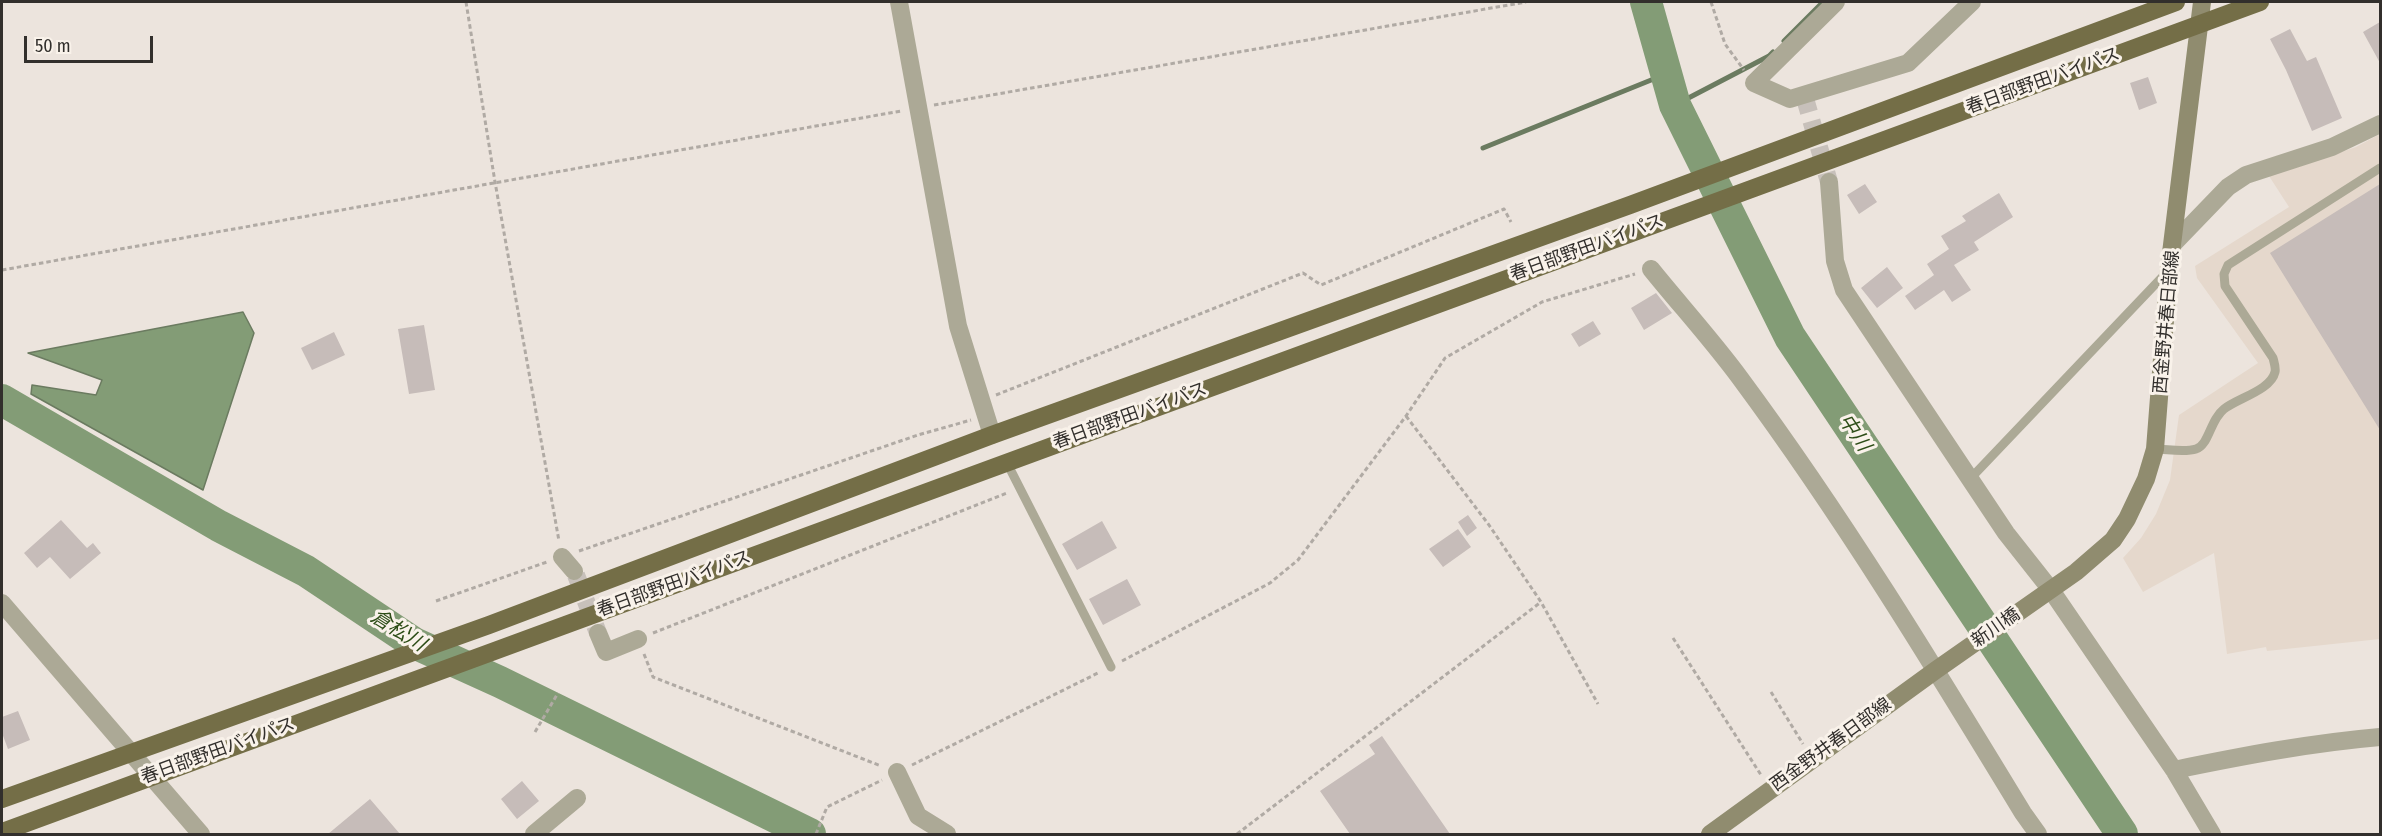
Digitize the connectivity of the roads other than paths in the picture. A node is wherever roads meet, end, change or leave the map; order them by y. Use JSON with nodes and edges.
{"nodes":[{"id":1,"x":899,"y":2,"type":"edge"},
{"id":2,"x":1836,"y":2,"type":"edge"},
{"id":3,"x":1972,"y":2,"type":"edge"},
{"id":4,"x":2176,"y":2,"type":"edge"},
{"id":5,"x":2202,"y":2,"type":"edge"},
{"id":6,"x":2260,"y":2,"type":"edge"},
{"id":7,"x":2199,"y":24,"type":"junction"},
{"id":8,"x":2380,"y":124,"type":"edge"},
{"id":9,"x":2380,"y":168,"type":"edge"},
{"id":10,"x":1829,"y":182,"type":"tunnel mouth"},
{"id":11,"x":2173,"y":244,"type":"junction"},
{"id":12,"x":1651,"y":269,"type":"road end"},
{"id":13,"x":2169,"y":269,"type":"junction"},
{"id":14,"x":992,"y":435,"type":"junction"},
{"id":15,"x":2155,"y":448,"type":"junction"},
{"id":16,"x":1006,"y":461,"type":"junction"},
{"id":17,"x":1970,"y":479,"type":"junction"},
{"id":18,"x":2045,"y":594,"type":"junction"},
{"id":19,"x":2,"y":603,"type":"edge"},
{"id":20,"x":598,"y":633,"type":"tunnel mouth"},
{"id":21,"x":638,"y":639,"type":"road end"},
{"id":22,"x":1952,"y":658,"type":"joint"},
{"id":23,"x":1111,"y":667,"type":"road end"},
{"id":24,"x":1936,"y":670,"type":"junction"},
{"id":25,"x":2380,"y":737,"type":"edge"},
{"id":26,"x":128,"y":752,"type":"junction"},
{"id":27,"x":2174,"y":770,"type":"junction"},
{"id":28,"x":897,"y":772,"type":"road end"},
{"id":29,"x":150,"y":776,"type":"junction"},
{"id":30,"x":577,"y":798,"type":"dead end"},
{"id":31,"x":2,"y":799,"type":"edge"},
{"id":32,"x":2,"y":832,"type":"edge"},
{"id":33,"x":201,"y":834,"type":"edge"},
{"id":34,"x":534,"y":834,"type":"edge"},
{"id":35,"x":947,"y":834,"type":"edge"},
{"id":36,"x":1710,"y":834,"type":"edge"},
{"id":37,"x":2038,"y":834,"type":"edge"},
{"id":38,"x":2212,"y":834,"type":"edge"}],
"edges":[{"from":1,"to":14,"type":"street"},
{"from":2,"to":3,"type":"street"},
{"from":4,"to":14,"type":"highway","name":"春日部野田バイパス"},
{"from":5,"to":7,"type":"main road","name":"西金野井春日部線"},
{"from":6,"to":7,"type":"highway","name":"春日部野田バイパス"},
{"from":7,"to":11,"type":"main road","name":"西金野井春日部線"},
{"from":7,"to":16,"type":"highway","name":"春日部野田バイパス"},
{"from":8,"to":11,"type":"street"},
{"from":9,"to":15,"type":"lane"},
{"from":10,"to":17,"type":"street"},
{"from":11,"to":13,"type":"main road","name":"西金野井春日部線"},
{"from":12,"to":24,"type":"street"},
{"from":13,"to":15,"type":"main road","name":"西金野井春日部線"},
{"from":13,"to":17,"type":"lane"},
{"from":14,"to":26,"type":"highway","name":"春日部野田バイパス"},
{"from":15,"to":18,"type":"main road","name":"西金野井春日部線"},
{"from":16,"to":23,"type":"lane"},
{"from":16,"to":29,"type":"highway","name":"春日部野田バイパス"},
{"from":17,"to":18,"type":"street"},
{"from":18,"to":22,"type":"main road","name":"新川橋"},
{"from":18,"to":27,"type":"street"},
{"from":19,"to":26,"type":"street"},
{"from":20,"to":21,"type":"street"},
{"from":22,"to":24,"type":"main road","name":"西金野井春日部線"},
{"from":24,"to":36,"type":"main road","name":"西金野井春日部線"},
{"from":24,"to":37,"type":"street"},
{"from":25,"to":27,"type":"street"},
{"from":26,"to":29,"type":"street"},
{"from":26,"to":31,"type":"highway","name":"春日部野田バイパス"},
{"from":27,"to":38,"type":"street"},
{"from":28,"to":35,"type":"street"},
{"from":29,"to":32,"type":"highway","name":"春日部野田バイパス"},
{"from":29,"to":33,"type":"street"},
{"from":30,"to":34,"type":"street"}]}
